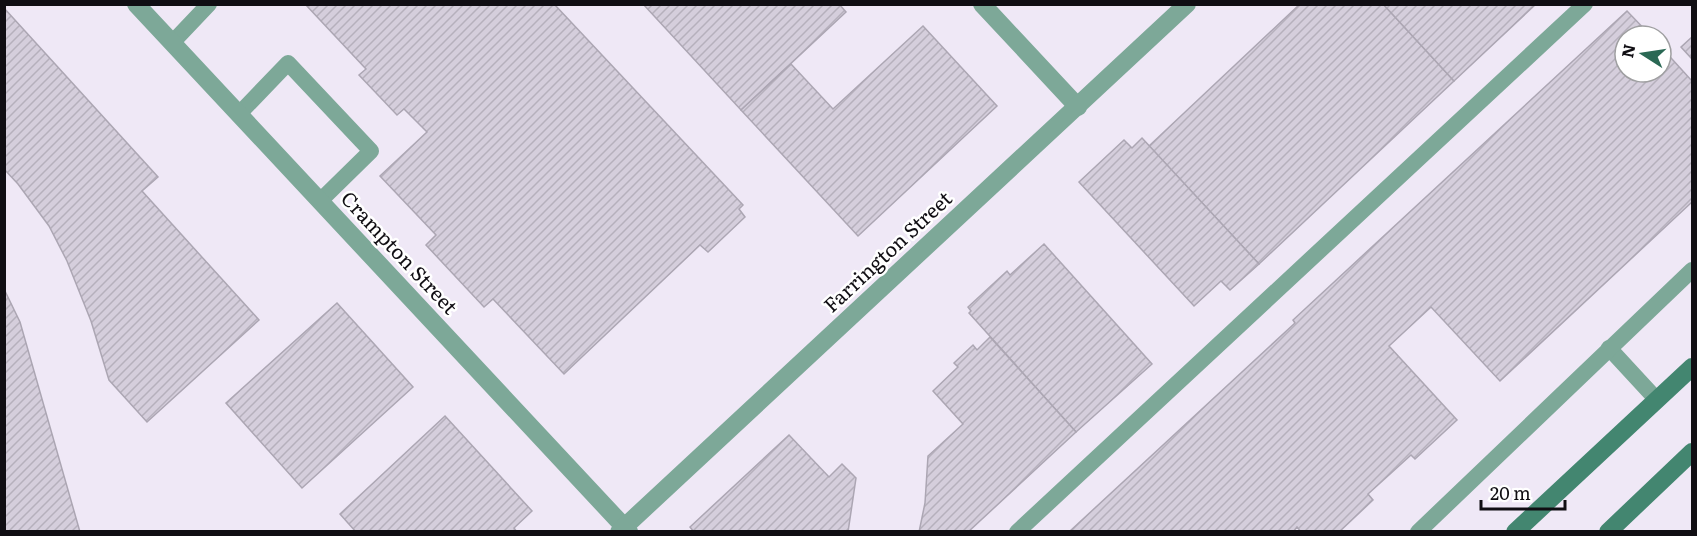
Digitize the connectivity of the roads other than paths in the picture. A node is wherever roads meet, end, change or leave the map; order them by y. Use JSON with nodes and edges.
{"nodes":[{"id":1,"x":136,"y":4,"type":"edge"},
{"id":2,"x":209,"y":4,"type":"edge"},
{"id":3,"x":982,"y":4,"type":"edge"},
{"id":4,"x":1187,"y":4,"type":"edge"},
{"id":5,"x":1585,"y":4,"type":"edge"},
{"id":6,"x":172,"y":43,"type":"junction"},
{"id":7,"x":1078,"y":107,"type":"junction"},
{"id":8,"x":238,"y":114,"type":"junction"},
{"id":9,"x":320,"y":201,"type":"junction"},
{"id":10,"x":1692,"y":270,"type":"edge"},
{"id":11,"x":1609,"y":348,"type":"junction"},
{"id":12,"x":1692,"y":367,"type":"edge"},
{"id":13,"x":1657,"y":400,"type":"junction"},
{"id":14,"x":1692,"y":452,"type":"edge"},
{"id":15,"x":624,"y":530,"type":"edge"},
{"id":16,"x":1612,"y":530,"type":"edge"},
{"id":17,"x":1017,"y":531,"type":"edge"},
{"id":18,"x":1418,"y":531,"type":"edge"},
{"id":19,"x":1515,"y":531,"type":"edge"}],
"edges":[{"from":1,"to":6,"type":"street","name":"Crampton Street"},
{"from":2,"to":6,"type":"lane"},
{"from":3,"to":7,"type":"street"},
{"from":4,"to":7,"type":"street","name":"Farrington Street"},
{"from":5,"to":17,"type":"lane"},
{"from":6,"to":8,"type":"street","name":"Crampton Street"},
{"from":7,"to":15,"type":"street","name":"Farrington Street"},
{"from":8,"to":9,"type":"street","name":"Crampton Street"},
{"from":8,"to":9,"type":"lane"},
{"from":9,"to":15,"type":"street","name":"Crampton Street"},
{"from":10,"to":11,"type":"lane"},
{"from":11,"to":13,"type":"lane"},
{"from":11,"to":18,"type":"lane"},
{"from":12,"to":13,"type":"main road"},
{"from":13,"to":19,"type":"main road"},
{"from":14,"to":16,"type":"main road"}]}
